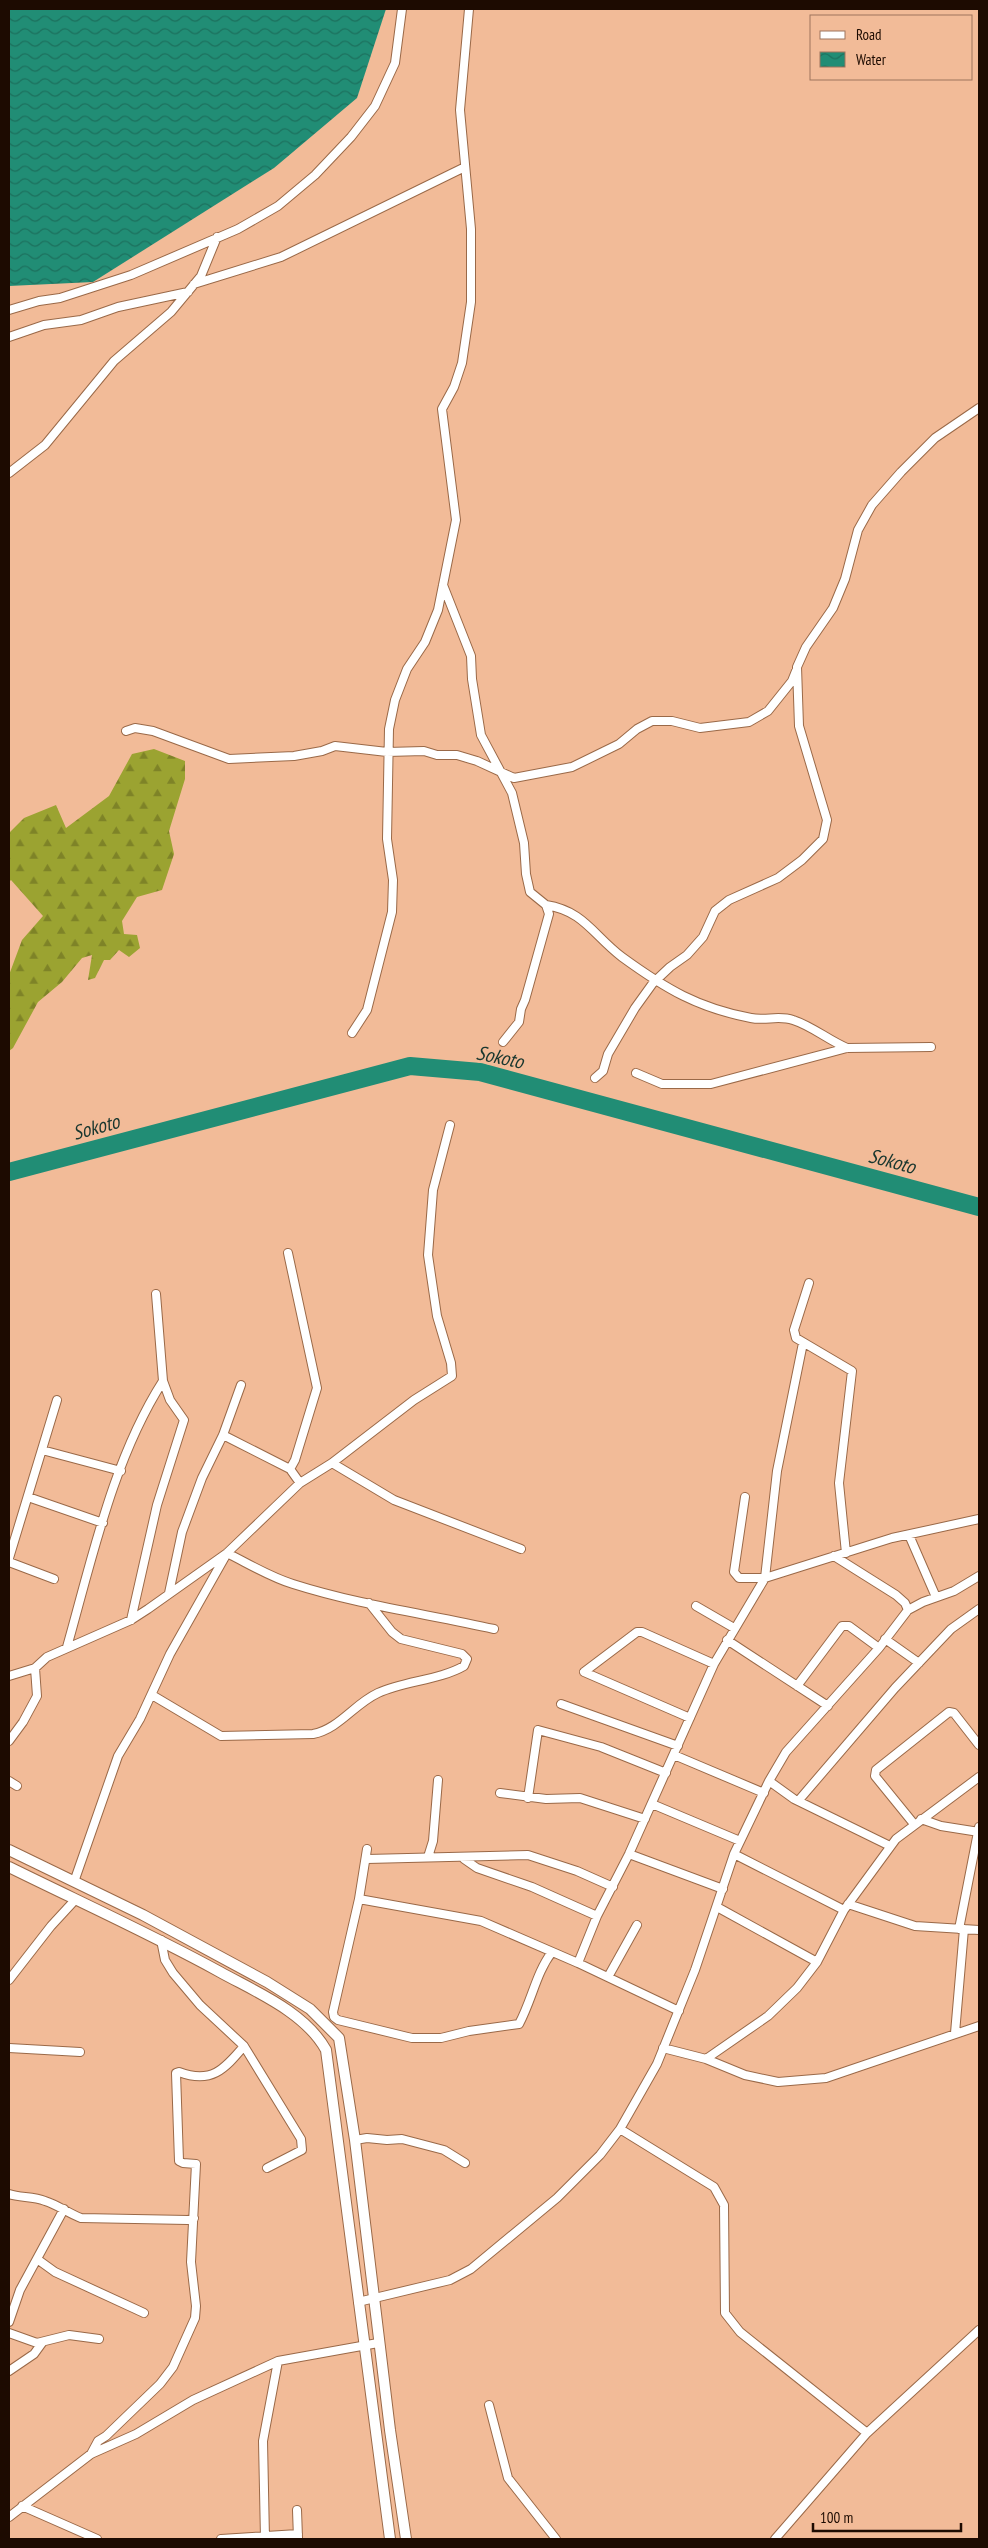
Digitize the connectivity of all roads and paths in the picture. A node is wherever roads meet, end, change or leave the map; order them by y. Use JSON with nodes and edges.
{"nodes":[{"id":1,"x":402,"y":9,"type":"edge"},
{"id":2,"x":470,"y":9,"type":"edge"},
{"id":3,"x":465,"y":167,"type":"junction"},
{"id":4,"x":217,"y":237,"type":"junction"},
{"id":5,"x":194,"y":284,"type":"junction"},
{"id":6,"x":188,"y":292,"type":"junction"},
{"id":7,"x":9,"y":310,"type":"edge"},
{"id":8,"x":9,"y":337,"type":"edge"},
{"id":9,"x":979,"y":408,"type":"edge"},
{"id":10,"x":9,"y":474,"type":"edge"},
{"id":11,"x":443,"y":585,"type":"junction"},
{"id":12,"x":797,"y":667,"type":"junction"},
{"id":13,"x":126,"y":731,"type":"dead end"},
{"id":14,"x":387,"y":752,"type":"junction"},
{"id":15,"x":504,"y":774,"type":"junction"},
{"id":16,"x":546,"y":905,"type":"junction"},
{"id":17,"x":657,"y":979,"type":"junction"},
{"id":18,"x":352,"y":1033,"type":"dead end"},
{"id":19,"x":503,"y":1042,"type":"dead end"},
{"id":20,"x":932,"y":1047,"type":"dead end"},
{"id":21,"x":847,"y":1048,"type":"junction"},
{"id":22,"x":636,"y":1073,"type":"dead end"},
{"id":23,"x":595,"y":1078,"type":"dead end"},
{"id":24,"x":450,"y":1125,"type":"dead end"},
{"id":25,"x":288,"y":1253,"type":"dead end"},
{"id":26,"x":809,"y":1283,"type":"dead end"},
{"id":27,"x":156,"y":1294,"type":"dead end"},
{"id":28,"x":803,"y":1343,"type":"junction"},
{"id":29,"x":163,"y":1381,"type":"junction"},
{"id":30,"x":241,"y":1385,"type":"dead end"},
{"id":31,"x":57,"y":1400,"type":"dead end"},
{"id":32,"x":223,"y":1435,"type":"junction"},
{"id":33,"x":42,"y":1450,"type":"junction"},
{"id":34,"x":332,"y":1463,"type":"junction"},
{"id":35,"x":290,"y":1469,"type":"junction"},
{"id":36,"x":121,"y":1471,"type":"junction"},
{"id":37,"x":300,"y":1483,"type":"junction"},
{"id":38,"x":28,"y":1497,"type":"junction"},
{"id":39,"x":745,"y":1497,"type":"dead end"},
{"id":40,"x":979,"y":1519,"type":"edge"},
{"id":41,"x":104,"y":1523,"type":"junction"},
{"id":42,"x":909,"y":1535,"type":"junction"},
{"id":43,"x":521,"y":1549,"type":"dead end"},
{"id":44,"x":227,"y":1553,"type":"junction"},
{"id":45,"x":846,"y":1553,"type":"junction"},
{"id":46,"x":834,"y":1556,"type":"junction"},
{"id":47,"x":9,"y":1558,"type":"edge"},
{"id":48,"x":9,"y":1562,"type":"edge"},
{"id":49,"x":979,"y":1576,"type":"edge"},
{"id":50,"x":764,"y":1578,"type":"junction"},
{"id":51,"x":54,"y":1579,"type":"dead end"},
{"id":52,"x":169,"y":1593,"type":"junction"},
{"id":53,"x":936,"y":1597,"type":"junction"},
{"id":54,"x":369,"y":1602,"type":"junction"},
{"id":55,"x":696,"y":1606,"type":"dead end"},
{"id":56,"x":979,"y":1608,"type":"edge"},
{"id":57,"x":908,"y":1610,"type":"junction"},
{"id":58,"x":131,"y":1620,"type":"junction"},
{"id":59,"x":734,"y":1628,"type":"junction"},
{"id":60,"x":494,"y":1629,"type":"dead end"},
{"id":61,"x":885,"y":1639,"type":"junction"},
{"id":62,"x":727,"y":1640,"type":"junction"},
{"id":63,"x":67,"y":1647,"type":"junction"},
{"id":64,"x":879,"y":1648,"type":"junction"},
{"id":65,"x":919,"y":1663,"type":"junction"},
{"id":66,"x":714,"y":1664,"type":"junction"},
{"id":67,"x":35,"y":1668,"type":"junction"},
{"id":68,"x":9,"y":1676,"type":"edge"},
{"id":69,"x":797,"y":1686,"type":"junction"},
{"id":70,"x":152,"y":1695,"type":"junction"},
{"id":71,"x":561,"y":1704,"type":"dead end"},
{"id":72,"x":828,"y":1706,"type":"junction"},
{"id":73,"x":690,"y":1718,"type":"junction"},
{"id":74,"x":9,"y":1741,"type":"edge"},
{"id":75,"x":979,"y":1745,"type":"edge"},
{"id":76,"x":678,"y":1746,"type":"junction"},
{"id":77,"x":674,"y":1755,"type":"junction"},
{"id":78,"x":666,"y":1773,"type":"junction"},
{"id":79,"x":979,"y":1777,"type":"edge"},
{"id":80,"x":438,"y":1780,"type":"dead end"},
{"id":81,"x":9,"y":1781,"type":"edge"},
{"id":82,"x":769,"y":1781,"type":"junction"},
{"id":83,"x":17,"y":1786,"type":"dead end"},
{"id":84,"x":500,"y":1793,"type":"dead end"},
{"id":85,"x":764,"y":1793,"type":"junction"},
{"id":86,"x":528,"y":1798,"type":"junction"},
{"id":87,"x":799,"y":1800,"type":"junction"},
{"id":88,"x":652,"y":1804,"type":"junction"},
{"id":89,"x":645,"y":1819,"type":"junction"},
{"id":90,"x":921,"y":1819,"type":"junction"},
{"id":91,"x":914,"y":1824,"type":"junction"},
{"id":92,"x":979,"y":1830,"type":"edge"},
{"id":93,"x":740,"y":1841,"type":"junction"},
{"id":94,"x":890,"y":1846,"type":"junction"},
{"id":95,"x":367,"y":1849,"type":"dead end"},
{"id":96,"x":9,"y":1850,"type":"edge"},
{"id":97,"x":629,"y":1854,"type":"junction"},
{"id":98,"x":734,"y":1854,"type":"junction"},
{"id":99,"x":428,"y":1857,"type":"junction"},
{"id":100,"x":367,"y":1859,"type":"junction"},
{"id":101,"x":464,"y":1859,"type":"junction"},
{"id":102,"x":9,"y":1867,"type":"edge"},
{"id":103,"x":74,"y":1882,"type":"junction"},
{"id":104,"x":613,"y":1887,"type":"junction"},
{"id":105,"x":723,"y":1889,"type":"junction"},
{"id":106,"x":359,"y":1899,"type":"junction"},
{"id":107,"x":75,"y":1900,"type":"junction"},
{"id":108,"x":716,"y":1907,"type":"junction"},
{"id":109,"x":846,"y":1907,"type":"junction"},
{"id":110,"x":597,"y":1916,"type":"junction"},
{"id":111,"x":637,"y":1924,"type":"dead end"},
{"id":112,"x":962,"y":1929,"type":"junction"},
{"id":113,"x":979,"y":1930,"type":"edge"},
{"id":114,"x":161,"y":1940,"type":"junction"},
{"id":115,"x":552,"y":1952,"type":"junction"},
{"id":116,"x":817,"y":1962,"type":"junction"},
{"id":117,"x":578,"y":1963,"type":"junction"},
{"id":118,"x":608,"y":1977,"type":"junction"},
{"id":119,"x":9,"y":1980,"type":"edge"},
{"id":120,"x":678,"y":2011,"type":"junction"},
{"id":121,"x":979,"y":2026,"type":"edge"},
{"id":122,"x":955,"y":2033,"type":"junction"},
{"id":123,"x":244,"y":2046,"type":"junction"},
{"id":124,"x":9,"y":2048,"type":"edge"},
{"id":125,"x":663,"y":2048,"type":"junction"},
{"id":126,"x":80,"y":2052,"type":"dead end"},
{"id":127,"x":706,"y":2059,"type":"junction"},
{"id":128,"x":620,"y":2129,"type":"junction"},
{"id":129,"x":355,"y":2140,"type":"junction"},
{"id":130,"x":464,"y":2164,"type":"dead end"},
{"id":131,"x":268,"y":2168,"type":"dead end"},
{"id":132,"x":9,"y":2194,"type":"edge"},
{"id":133,"x":64,"y":2209,"type":"junction"},
{"id":134,"x":194,"y":2218,"type":"junction"},
{"id":135,"x":37,"y":2259,"type":"junction"},
{"id":136,"x":373,"y":2300,"type":"junction"},
{"id":137,"x":358,"y":2302,"type":"junction"},
{"id":138,"x":144,"y":2313,"type":"dead end"},
{"id":139,"x":9,"y":2322,"type":"edge"},
{"id":140,"x":979,"y":2330,"type":"edge"},
{"id":141,"x":9,"y":2332,"type":"edge"},
{"id":142,"x":99,"y":2339,"type":"dead end"},
{"id":143,"x":42,"y":2343,"type":"junction"},
{"id":144,"x":378,"y":2343,"type":"junction"},
{"id":145,"x":363,"y":2345,"type":"junction"},
{"id":146,"x":278,"y":2361,"type":"junction"},
{"id":147,"x":9,"y":2371,"type":"edge"},
{"id":148,"x":488,"y":2405,"type":"dead end"},
{"id":149,"x":867,"y":2433,"type":"junction"},
{"id":150,"x":91,"y":2454,"type":"junction"},
{"id":151,"x":22,"y":2506,"type":"junction"},
{"id":152,"x":298,"y":2510,"type":"dead end"},
{"id":153,"x":9,"y":2517,"type":"edge"},
{"id":154,"x":265,"y":2537,"type":"edge"},
{"id":155,"x":298,"y":2537,"type":"edge"},
{"id":156,"x":221,"y":2538,"type":"edge"},
{"id":157,"x":97,"y":2539,"type":"edge"},
{"id":158,"x":390,"y":2539,"type":"edge"},
{"id":159,"x":406,"y":2539,"type":"edge"},
{"id":160,"x":556,"y":2539,"type":"edge"},
{"id":161,"x":775,"y":2539,"type":"edge"}],
"edges":[{"from":1,"to":4,"type":"street"},
{"from":2,"to":3,"type":"street"},
{"from":3,"to":5,"type":"street"},
{"from":3,"to":11,"type":"street"},
{"from":4,"to":5,"type":"street"},
{"from":4,"to":7,"type":"street"},
{"from":5,"to":6,"type":"street"},
{"from":6,"to":8,"type":"street"},
{"from":6,"to":10,"type":"street"},
{"from":9,"to":12,"type":"street"},
{"from":11,"to":14,"type":"street"},
{"from":11,"to":15,"type":"street"},
{"from":12,"to":15,"type":"street"},
{"from":12,"to":17,"type":"street"},
{"from":13,"to":14,"type":"street"},
{"from":14,"to":15,"type":"street"},
{"from":14,"to":18,"type":"street"},
{"from":15,"to":16,"type":"street"},
{"from":16,"to":17,"type":"street"},
{"from":16,"to":19,"type":"street"},
{"from":17,"to":21,"type":"street"},
{"from":17,"to":23,"type":"street"},
{"from":20,"to":21,"type":"street"},
{"from":21,"to":22,"type":"street"},
{"from":24,"to":34,"type":"street"},
{"from":25,"to":35,"type":"street"},
{"from":26,"to":28,"type":"street"},
{"from":27,"to":29,"type":"street"},
{"from":28,"to":45,"type":"street"},
{"from":28,"to":50,"type":"street"},
{"from":29,"to":36,"type":"street"},
{"from":29,"to":58,"type":"street"},
{"from":30,"to":32,"type":"street"},
{"from":31,"to":33,"type":"street"},
{"from":32,"to":35,"type":"street"},
{"from":32,"to":52,"type":"street"},
{"from":33,"to":36,"type":"street"},
{"from":33,"to":38,"type":"street"},
{"from":34,"to":37,"type":"street"},
{"from":34,"to":43,"type":"street"},
{"from":35,"to":37,"type":"street"},
{"from":36,"to":41,"type":"street"},
{"from":37,"to":44,"type":"street"},
{"from":38,"to":41,"type":"street"},
{"from":38,"to":47,"type":"street"},
{"from":39,"to":50,"type":"street"},
{"from":40,"to":42,"type":"street"},
{"from":41,"to":63,"type":"street"},
{"from":42,"to":45,"type":"street"},
{"from":42,"to":53,"type":"street"},
{"from":44,"to":52,"type":"street"},
{"from":44,"to":54,"type":"street"},
{"from":44,"to":70,"type":"street"},
{"from":45,"to":46,"type":"street"},
{"from":46,"to":50,"type":"street"},
{"from":46,"to":57,"type":"street"},
{"from":48,"to":51,"type":"street"},
{"from":49,"to":53,"type":"street"},
{"from":50,"to":59,"type":"street"},
{"from":52,"to":58,"type":"street"},
{"from":53,"to":57,"type":"street"},
{"from":54,"to":60,"type":"street"},
{"from":54,"to":70,"type":"street"},
{"from":55,"to":59,"type":"street"},
{"from":56,"to":65,"type":"street"},
{"from":57,"to":61,"type":"street"},
{"from":58,"to":63,"type":"street"},
{"from":59,"to":62,"type":"street"},
{"from":61,"to":64,"type":"street"},
{"from":61,"to":65,"type":"street"},
{"from":62,"to":66,"type":"street"},
{"from":62,"to":69,"type":"street"},
{"from":63,"to":67,"type":"street"},
{"from":64,"to":69,"type":"street"},
{"from":64,"to":72,"type":"street"},
{"from":65,"to":87,"type":"street"},
{"from":66,"to":73,"type":"street"},
{"from":66,"to":73,"type":"street"},
{"from":67,"to":68,"type":"street"},
{"from":67,"to":74,"type":"street"},
{"from":69,"to":72,"type":"street"},
{"from":70,"to":103,"type":"street"},
{"from":71,"to":76,"type":"street"},
{"from":72,"to":82,"type":"street"},
{"from":73,"to":76,"type":"street"},
{"from":75,"to":91,"type":"street"},
{"from":76,"to":77,"type":"street"},
{"from":77,"to":78,"type":"street"},
{"from":77,"to":85,"type":"street"},
{"from":78,"to":86,"type":"street"},
{"from":78,"to":88,"type":"street"},
{"from":79,"to":90,"type":"street"},
{"from":80,"to":99,"type":"street"},
{"from":81,"to":83,"type":"street"},
{"from":82,"to":85,"type":"street"},
{"from":82,"to":87,"type":"street"},
{"from":84,"to":86,"type":"street"},
{"from":85,"to":93,"type":"street"},
{"from":86,"to":89,"type":"street"},
{"from":87,"to":94,"type":"street"},
{"from":88,"to":89,"type":"street"},
{"from":88,"to":93,"type":"street"},
{"from":89,"to":97,"type":"street"},
{"from":90,"to":91,"type":"street"},
{"from":90,"to":92,"type":"street"},
{"from":91,"to":94,"type":"street"},
{"from":92,"to":112,"type":"street"},
{"from":93,"to":98,"type":"street"},
{"from":94,"to":109,"type":"street"},
{"from":95,"to":100,"type":"street"},
{"from":96,"to":103,"type":"street"},
{"from":97,"to":104,"type":"street"},
{"from":97,"to":105,"type":"street"},
{"from":98,"to":105,"type":"street"},
{"from":98,"to":109,"type":"street"},
{"from":99,"to":100,"type":"street"},
{"from":99,"to":101,"type":"street"},
{"from":100,"to":106,"type":"street"},
{"from":101,"to":104,"type":"street"},
{"from":101,"to":110,"type":"street"},
{"from":102,"to":107,"type":"street"},
{"from":103,"to":129,"type":"street"},
{"from":104,"to":110,"type":"street"},
{"from":105,"to":108,"type":"street"},
{"from":106,"to":115,"type":"street"},
{"from":106,"to":115,"type":"street"},
{"from":107,"to":114,"type":"street"},
{"from":107,"to":119,"type":"street"},
{"from":108,"to":116,"type":"street"},
{"from":108,"to":120,"type":"street"},
{"from":109,"to":112,"type":"street"},
{"from":109,"to":116,"type":"street"},
{"from":110,"to":117,"type":"street"},
{"from":111,"to":118,"type":"street"},
{"from":112,"to":113,"type":"street"},
{"from":112,"to":122,"type":"street"},
{"from":114,"to":123,"type":"street"},
{"from":114,"to":137,"type":"street"},
{"from":115,"to":117,"type":"street"},
{"from":116,"to":127,"type":"street"},
{"from":117,"to":118,"type":"street"},
{"from":118,"to":120,"type":"street"},
{"from":120,"to":125,"type":"street"},
{"from":121,"to":122,"type":"street"},
{"from":122,"to":127,"type":"street"},
{"from":123,"to":131,"type":"street"},
{"from":123,"to":134,"type":"street"},
{"from":124,"to":126,"type":"street"},
{"from":125,"to":127,"type":"street"},
{"from":125,"to":128,"type":"street"},
{"from":128,"to":136,"type":"street"},
{"from":128,"to":149,"type":"street"},
{"from":129,"to":130,"type":"street"},
{"from":129,"to":136,"type":"street"},
{"from":132,"to":133,"type":"street"},
{"from":133,"to":134,"type":"street"},
{"from":133,"to":135,"type":"street"},
{"from":134,"to":150,"type":"street"},
{"from":135,"to":138,"type":"street"},
{"from":135,"to":139,"type":"street"},
{"from":136,"to":137,"type":"street"},
{"from":136,"to":144,"type":"street"},
{"from":137,"to":145,"type":"street"},
{"from":140,"to":149,"type":"street"},
{"from":141,"to":143,"type":"street"},
{"from":142,"to":143,"type":"street"},
{"from":143,"to":147,"type":"street"},
{"from":144,"to":145,"type":"street"},
{"from":144,"to":159,"type":"street"},
{"from":145,"to":146,"type":"street"},
{"from":145,"to":158,"type":"street"},
{"from":146,"to":150,"type":"street"},
{"from":146,"to":154,"type":"street"},
{"from":148,"to":160,"type":"street"},
{"from":149,"to":161,"type":"street"},
{"from":150,"to":151,"type":"street"},
{"from":151,"to":153,"type":"street"},
{"from":151,"to":157,"type":"street"},
{"from":152,"to":155,"type":"street"},
{"from":154,"to":155,"type":"street"},
{"from":154,"to":156,"type":"street"}]}
